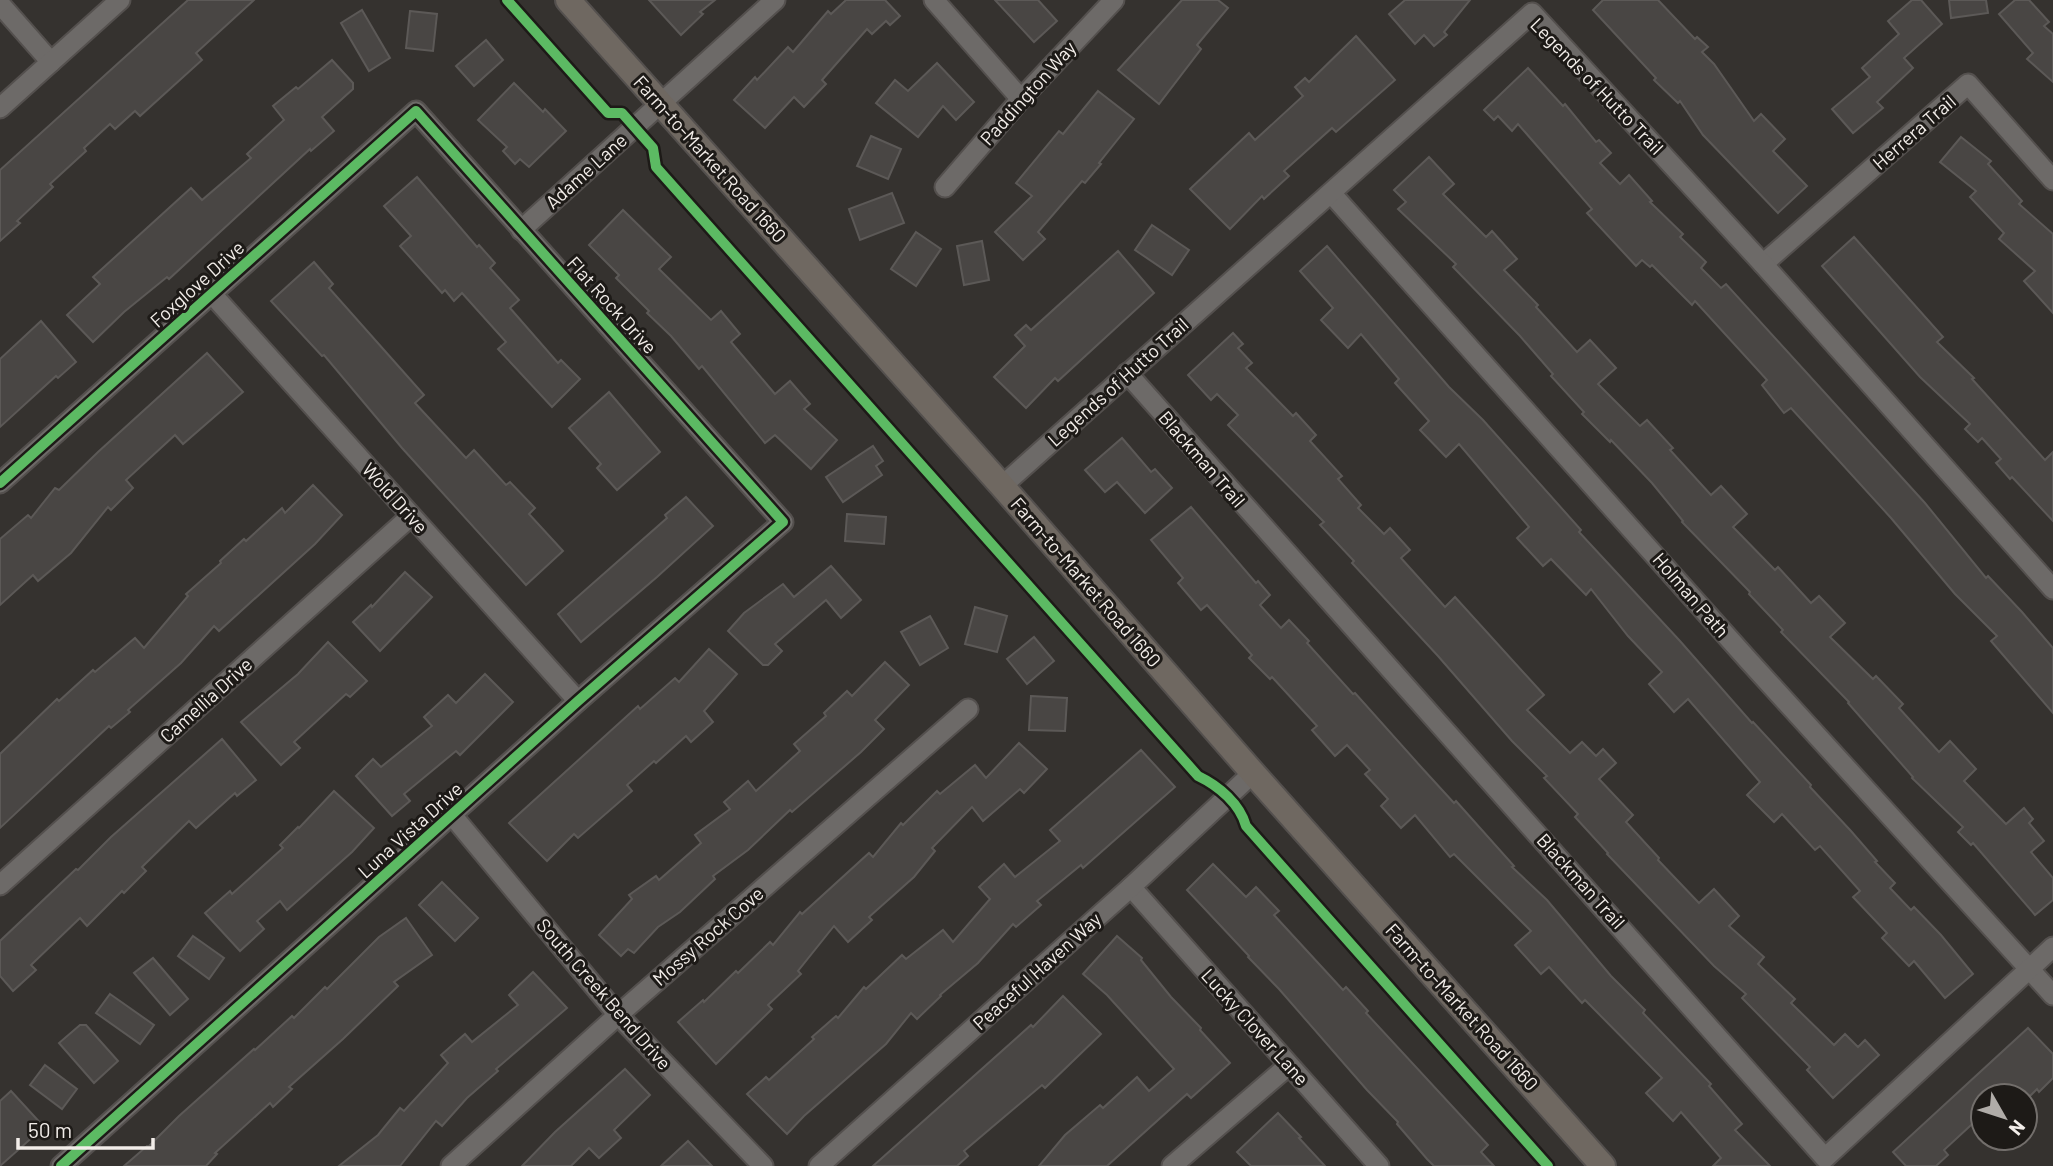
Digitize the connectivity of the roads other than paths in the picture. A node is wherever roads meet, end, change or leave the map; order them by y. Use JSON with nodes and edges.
{"nodes":[{"id":1,"x":120,"y":0,"type":"edge"},
{"id":2,"x":568,"y":0,"type":"edge"},
{"id":3,"x":775,"y":0,"type":"edge"},
{"id":4,"x":934,"y":0,"type":"edge"},
{"id":5,"x":1114,"y":0,"type":"edge"},
{"id":6,"x":0,"y":4,"type":"edge"},
{"id":7,"x":51,"y":62,"type":"junction"},
{"id":8,"x":1020,"y":99,"type":"junction"},
{"id":9,"x":660,"y":103,"type":"junction"},
{"id":10,"x":0,"y":108,"type":"edge"},
{"id":11,"x":416,"y":111,"type":"joint"},
{"id":12,"x":2053,"y":180,"type":"edge"},
{"id":13,"x":945,"y":187,"type":"dead end"},
{"id":14,"x":1331,"y":193,"type":"junction"},
{"id":15,"x":521,"y":230,"type":"junction"},
{"id":16,"x":1763,"y":264,"type":"junction"},
{"id":17,"x":212,"y":294,"type":"junction"},
{"id":18,"x":1127,"y":373,"type":"junction"},
{"id":19,"x":0,"y":483,"type":"edge"},
{"id":20,"x":1002,"y":486,"type":"junction"},
{"id":21,"x":411,"y":516,"type":"junction"},
{"id":22,"x":783,"y":522,"type":"joint"},
{"id":23,"x":2053,"y":589,"type":"edge"},
{"id":24,"x":578,"y":701,"type":"junction"},
{"id":25,"x":968,"y":709,"type":"dead end"},
{"id":26,"x":1253,"y":773,"type":"junction"},
{"id":27,"x":452,"y":816,"type":"junction"},
{"id":28,"x":0,"y":885,"type":"edge"},
{"id":29,"x":1131,"y":887,"type":"junction"},
{"id":30,"x":2053,"y":947,"type":"edge"},
{"id":31,"x":2029,"y":968,"type":"junction"},
{"id":32,"x":2053,"y":995,"type":"edge"},
{"id":33,"x":618,"y":1015,"type":"junction"},
{"id":34,"x":1288,"y":1066,"type":"junction"},
{"id":35,"x":61,"y":1166,"type":"edge"},
{"id":36,"x":451,"y":1166,"type":"edge"},
{"id":37,"x":763,"y":1166,"type":"edge"},
{"id":38,"x":819,"y":1166,"type":"edge"},
{"id":39,"x":1172,"y":1166,"type":"edge"},
{"id":40,"x":1379,"y":1166,"type":"edge"},
{"id":41,"x":1603,"y":1166,"type":"edge"}],
"edges":[{"from":1,"to":7,"type":"street"},
{"from":2,"to":9,"type":"main road","name":"Farm-to-Market Road 1660"},
{"from":3,"to":9,"type":"street","name":"Adame Lane"},
{"from":4,"to":8,"type":"street"},
{"from":5,"to":8,"type":"street","name":"Paddington Way"},
{"from":6,"to":7,"type":"street"},
{"from":7,"to":10,"type":"street"},
{"from":8,"to":13,"type":"street","name":"Paddington Way"},
{"from":9,"to":15,"type":"street","name":"Adame Lane"},
{"from":9,"to":20,"type":"main road","name":"Farm-to-Market Road 1660"},
{"from":11,"to":15,"type":"street","name":"Flat Rock Drive"},
{"from":11,"to":17,"type":"street","name":"Foxglove Drive"},
{"from":12,"to":16,"type":"street","name":"Herrera Trail"},
{"from":14,"to":16,"type":"street","name":"Legends of Hutto Trail"},
{"from":14,"to":18,"type":"street","name":"Legends of Hutto Trail"},
{"from":14,"to":31,"type":"street","name":"Holman Path"},
{"from":15,"to":22,"type":"street","name":"Flat Rock Drive"},
{"from":16,"to":23,"type":"street","name":"Legends of Hutto Trail"},
{"from":17,"to":19,"type":"street","name":"Foxglove Drive"},
{"from":17,"to":21,"type":"street","name":"Wold Drive"},
{"from":18,"to":20,"type":"street","name":"Legends of Hutto Trail"},
{"from":18,"to":31,"type":"street","name":"Blackman Trail"},
{"from":20,"to":26,"type":"main road","name":"Farm-to-Market Road 1660"},
{"from":21,"to":24,"type":"street","name":"Wold Drive"},
{"from":21,"to":28,"type":"street","name":"Camellia Drive"},
{"from":22,"to":24,"type":"street","name":"Luna Vista Drive"},
{"from":24,"to":27,"type":"street","name":"Luna Vista Drive"},
{"from":25,"to":33,"type":"street","name":"Mossy Rock Cove"},
{"from":26,"to":29,"type":"street","name":"Peaceful Haven Way"},
{"from":26,"to":41,"type":"main road","name":"Farm-to-Market Road 1660"},
{"from":27,"to":33,"type":"street","name":"South Creek Bend Drive"},
{"from":27,"to":35,"type":"street","name":"Luna Vista Drive"},
{"from":29,"to":34,"type":"street","name":"Lucky Clover Lane"},
{"from":29,"to":38,"type":"street","name":"Peaceful Haven Way"},
{"from":30,"to":31,"type":"street","name":"Blackman Trail"},
{"from":31,"to":32,"type":"street","name":"Holman Path"},
{"from":33,"to":36,"type":"street","name":"Mossy Rock Cove"},
{"from":33,"to":37,"type":"street","name":"South Creek Bend Drive"},
{"from":34,"to":39,"type":"street"},
{"from":34,"to":40,"type":"street","name":"Lucky Clover Lane"}]}
